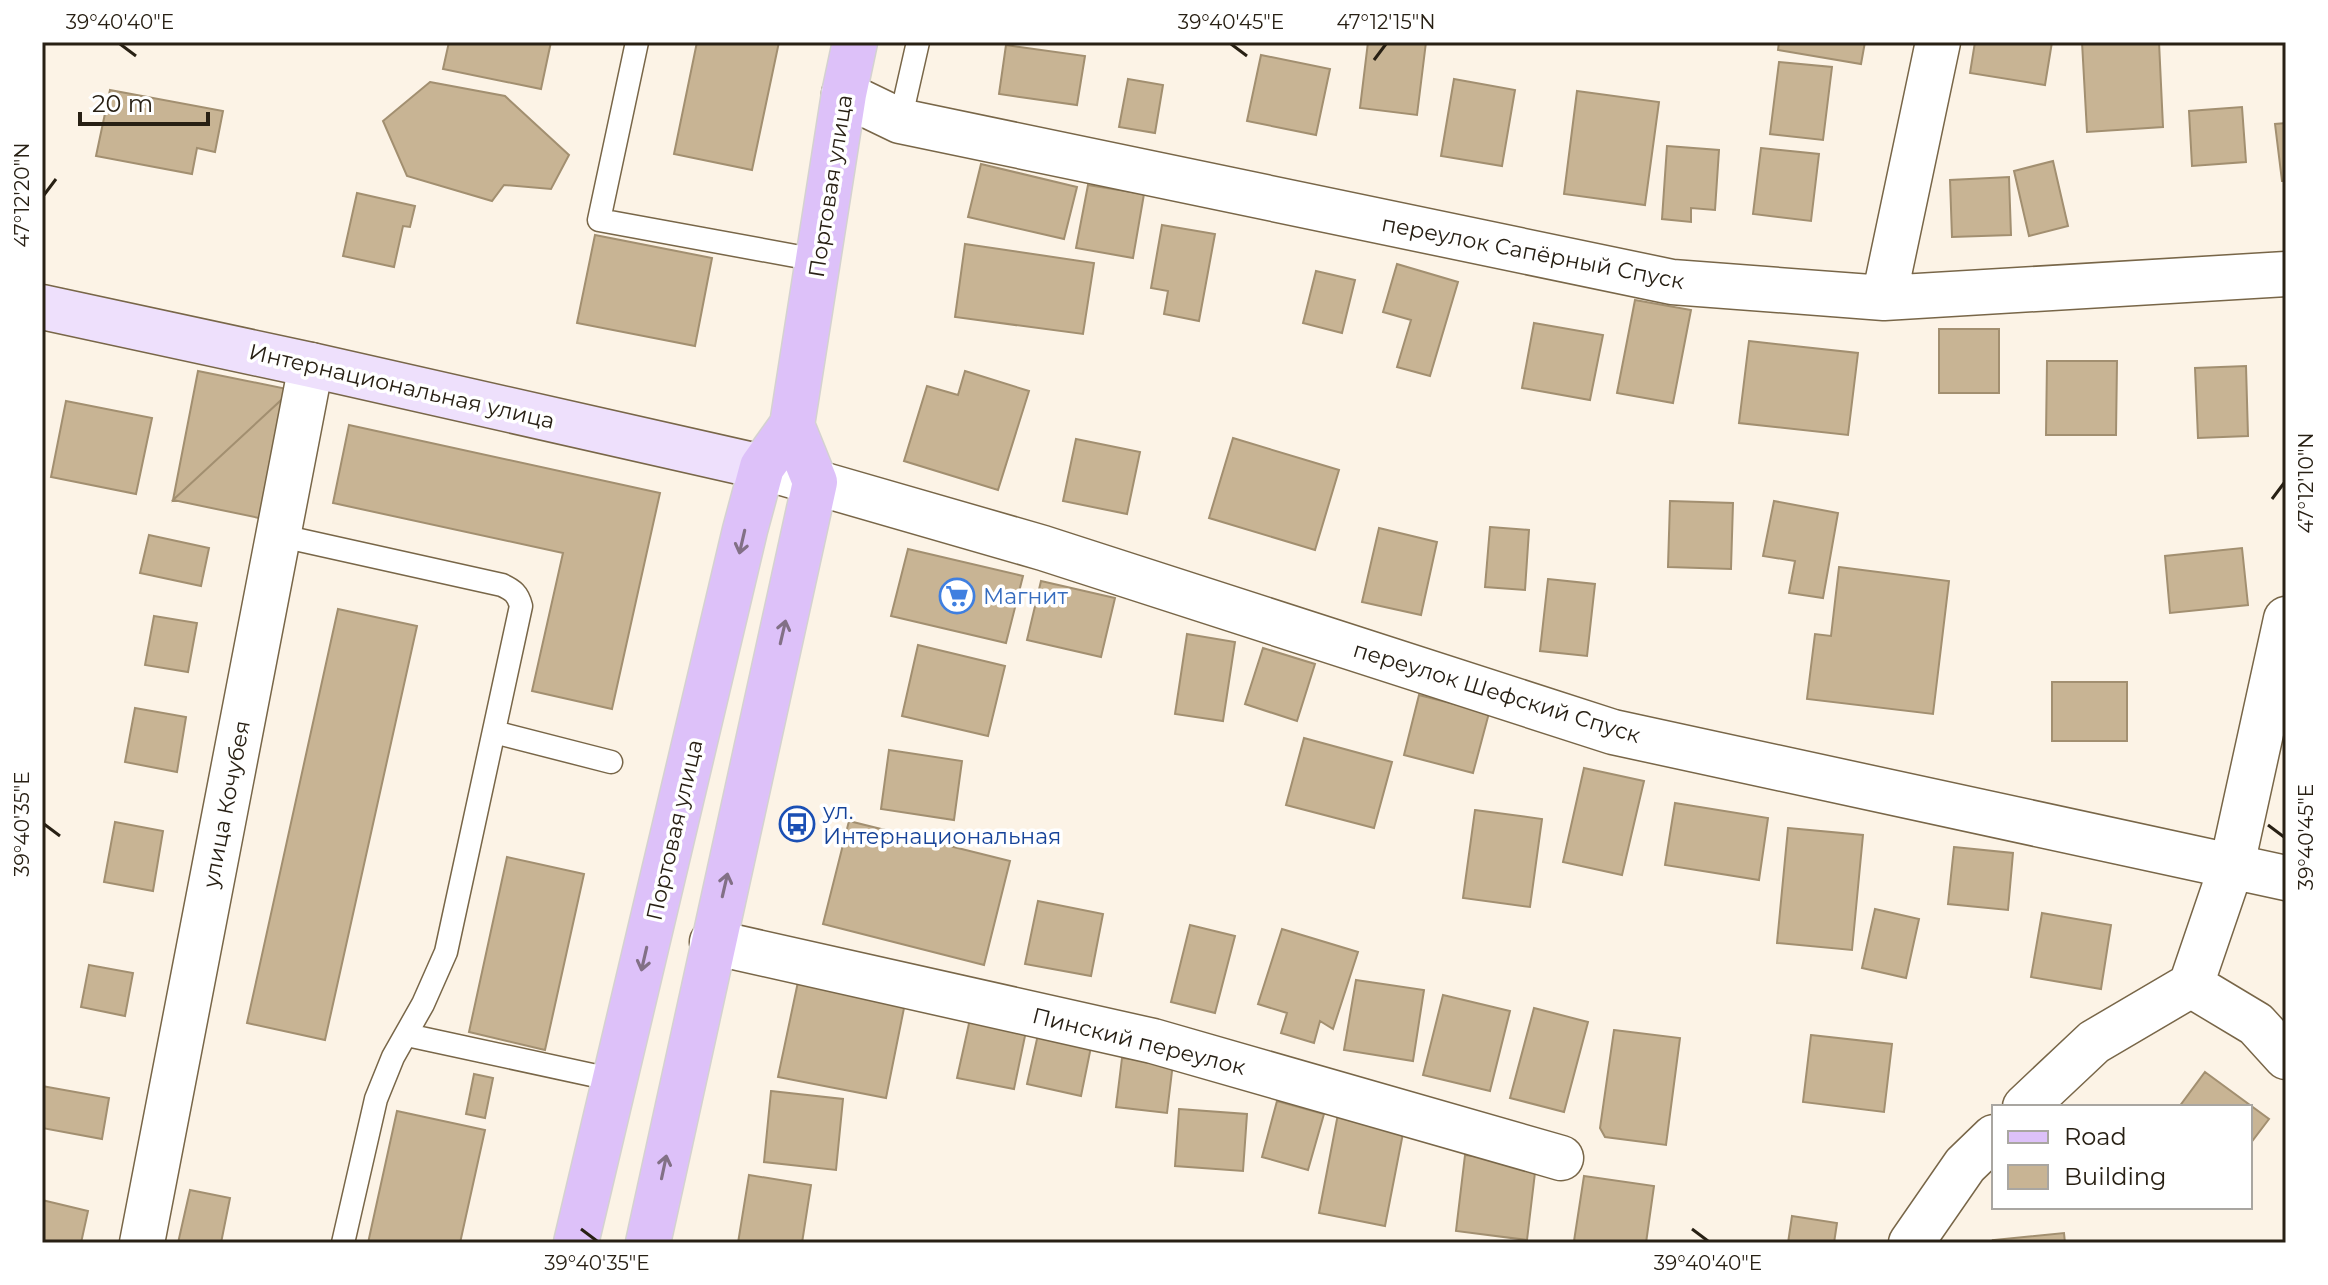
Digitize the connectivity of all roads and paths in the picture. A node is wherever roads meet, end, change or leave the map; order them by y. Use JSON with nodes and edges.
{"nodes":[{"id":1,"x":637,"y":42,"type":"edge"},
{"id":2,"x":855,"y":42,"type":"edge"},
{"id":3,"x":918,"y":42,"type":"edge"},
{"id":4,"x":1938,"y":42,"type":"edge"},
{"id":5,"x":844,"y":94,"type":"junction"},
{"id":6,"x":900,"y":121,"type":"junction"},
{"id":7,"x":817,"y":260,"type":"junction"},
{"id":8,"x":2286,"y":274,"type":"edge"},
{"id":9,"x":1884,"y":298,"type":"junction"},
{"id":10,"x":42,"y":307,"type":"edge"},
{"id":11,"x":311,"y":365,"type":"junction"},
{"id":12,"x":792,"y":425,"type":"junction"},
{"id":13,"x":762,"y":467,"type":"junction"},
{"id":14,"x":815,"y":482,"type":"junction"},
{"id":15,"x":277,"y":535,"type":"junction"},
{"id":16,"x":2286,"y":619,"type":"edge"},
{"id":17,"x":494,"y":732,"type":"junction"},
{"id":18,"x":611,"y":762,"type":"dead end"},
{"id":19,"x":2232,"y":865,"type":"junction"},
{"id":20,"x":2286,"y":878,"type":"edge"},
{"id":21,"x":712,"y":942,"type":"junction"},
{"id":22,"x":2191,"y":985,"type":"junction"},
{"id":23,"x":407,"y":1035,"type":"junction"},
{"id":24,"x":2286,"y":1057,"type":"edge"},
{"id":25,"x":615,"y":1080,"type":"junction"},
{"id":26,"x":2027,"y":1105,"type":"edge"},
{"id":27,"x":1992,"y":1139,"type":"edge"},
{"id":28,"x":1561,"y":1158,"type":"dead end"},
{"id":29,"x":142,"y":1243,"type":"edge"},
{"id":30,"x":343,"y":1243,"type":"edge"},
{"id":31,"x":576,"y":1243,"type":"edge"},
{"id":32,"x":648,"y":1243,"type":"edge"},
{"id":33,"x":1911,"y":1243,"type":"edge"}],
"edges":[{"from":1,"to":7,"type":"lane"},
{"from":2,"to":5,"type":"main road","name":"Портовая улица"},
{"from":3,"to":6,"type":"lane"},
{"from":4,"to":9,"type":"street"},
{"from":5,"to":6,"type":"street","name":"переулок Сапёрный Спуск"},
{"from":5,"to":7,"type":"main road","name":"Портовая улица"},
{"from":6,"to":9,"type":"street","name":"переулок Сапёрный Спуск"},
{"from":7,"to":12,"type":"main road","name":"Портовая улица"},
{"from":8,"to":9,"type":"street","name":"переулок Сапёрный Спуск"},
{"from":10,"to":11,"type":"street","name":"Интернациональная улица"},
{"from":11,"to":13,"type":"street","name":"Интернациональная улица"},
{"from":11,"to":15,"type":"street","name":"улица Кочубея"},
{"from":12,"to":13,"type":"main road","name":"Портовая улица"},
{"from":12,"to":14,"type":"main road"},
{"from":13,"to":14,"type":"street","name":"переулок Шефский Спуск"},
{"from":13,"to":25,"type":"main road","name":"Портовая улица","one_way":true},
{"from":14,"to":19,"type":"street","name":"переулок Шефский Спуск"},
{"from":21,"to":14,"type":"main road","one_way":true},
{"from":15,"to":17,"type":"lane"},
{"from":15,"to":29,"type":"street","name":"улица Кочубея"},
{"from":16,"to":19,"type":"street"},
{"from":17,"to":18,"type":"lane"},
{"from":17,"to":23,"type":"lane"},
{"from":19,"to":20,"type":"street","name":"переулок Шефский Спуск"},
{"from":19,"to":22,"type":"street"},
{"from":21,"to":28,"type":"street","name":"Пинский переулок"},
{"from":32,"to":21,"type":"main road","one_way":true},
{"from":22,"to":24,"type":"street"},
{"from":22,"to":26,"type":"street"},
{"from":23,"to":25,"type":"lane"},
{"from":23,"to":30,"type":"lane"},
{"from":25,"to":31,"type":"main road","name":"Портовая улица"},
{"from":27,"to":33,"type":"street"}]}
